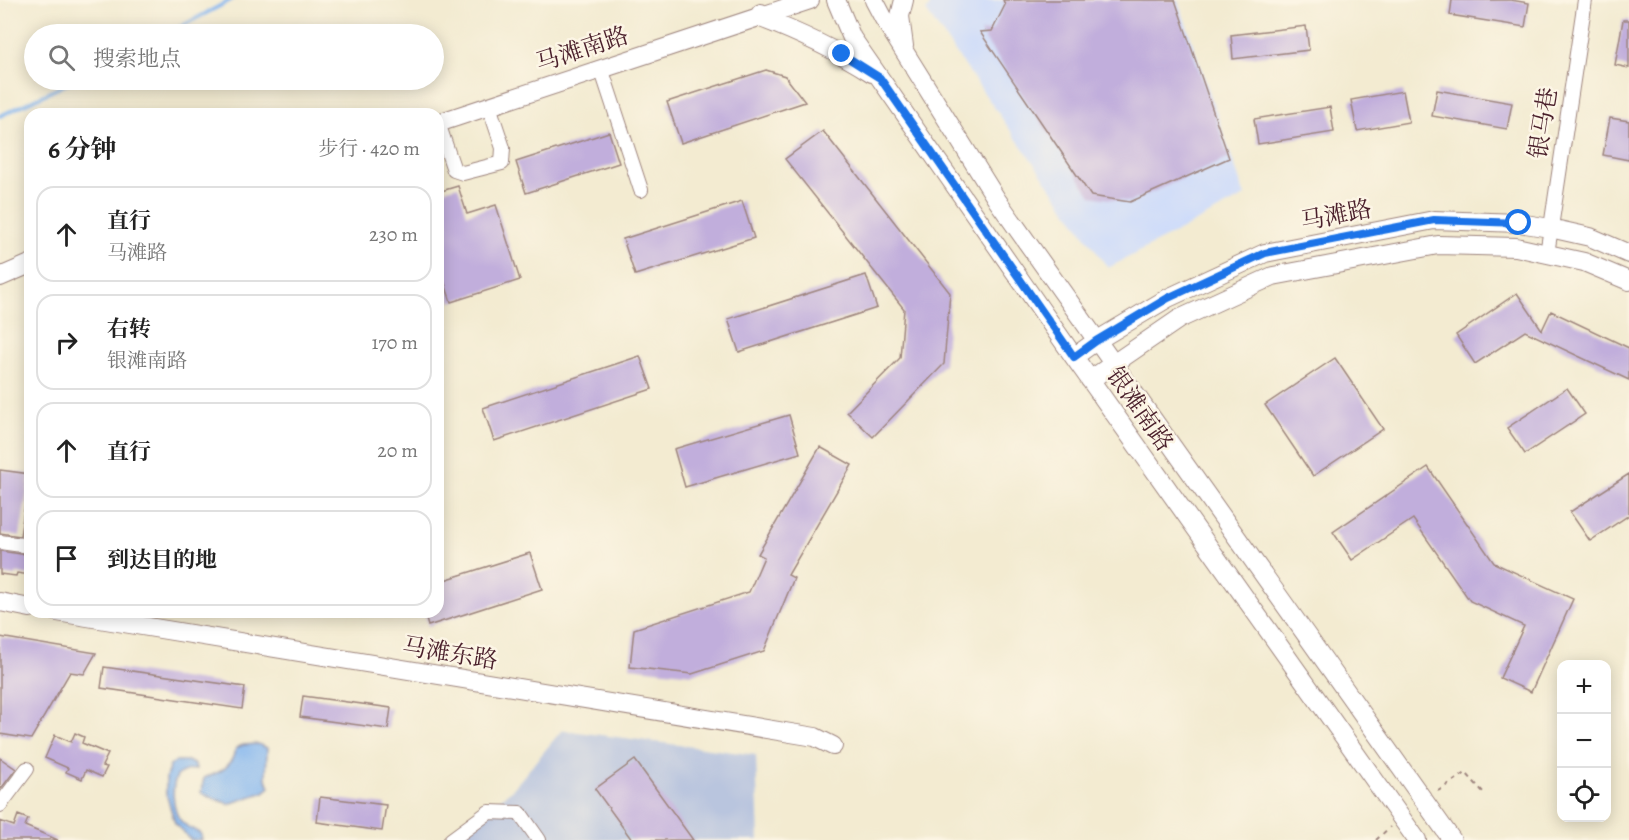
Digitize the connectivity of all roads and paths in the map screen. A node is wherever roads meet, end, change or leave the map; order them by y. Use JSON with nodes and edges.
{"nodes":[{"id":1,"x":772,"y":0,"type":"edge"},
{"id":2,"x":810,"y":0,"type":"edge"},
{"id":3,"x":836,"y":0,"type":"edge"},
{"id":4,"x":874,"y":0,"type":"edge"},
{"id":5,"x":904,"y":0,"type":"edge"},
{"id":6,"x":1585,"y":0,"type":"edge"},
{"id":7,"x":759,"y":17,"type":"junction"},
{"id":8,"x":905,"y":53,"type":"junction"},
{"id":9,"x":601,"y":68,"type":"junction"},
{"id":10,"x":880,"y":78,"type":"junction"},
{"id":11,"x":489,"y":106,"type":"junction"},
{"id":12,"x":444,"y":121,"type":"edge"},
{"id":13,"x":444,"y":141,"type":"edge"},
{"id":14,"x":641,"y":190,"type":"dead end"},
{"id":15,"x":1550,"y":228,"type":"junction"},
{"id":16,"x":1547,"y":254,"type":"junction"},
{"id":17,"x":1629,"y":254,"type":"edge"},
{"id":18,"x":24,"y":267,"type":"edge"},
{"id":19,"x":0,"y":277,"type":"edge"},
{"id":20,"x":1629,"y":281,"type":"edge"},
{"id":21,"x":1096,"y":341,"type":"junction"},
{"id":22,"x":1074,"y":357,"type":"junction"},
{"id":23,"x":1113,"y":365,"type":"junction"},
{"id":24,"x":1090,"y":380,"type":"junction"},
{"id":25,"x":0,"y":542,"type":"edge"},
{"id":26,"x":22,"y":545,"type":"dead end"},
{"id":27,"x":0,"y":602,"type":"edge"},
{"id":28,"x":24,"y":607,"type":"edge"},
{"id":29,"x":124,"y":618,"type":"edge"},
{"id":30,"x":833,"y":746,"type":"dead end"},
{"id":31,"x":27,"y":769,"type":"dead end"},
{"id":32,"x":1484,"y":793,"type":"dead end"},
{"id":33,"x":1423,"y":800,"type":"junction"},
{"id":34,"x":0,"y":805,"type":"edge"},
{"id":35,"x":450,"y":840,"type":"edge"},
{"id":36,"x":539,"y":840,"type":"edge"},
{"id":37,"x":1417,"y":840,"type":"edge"},
{"id":38,"x":1452,"y":840,"type":"edge"}],
"edges":[{"from":1,"to":7,"type":"main road"},
{"from":2,"to":7,"type":"main road","name":"马滩南路"},
{"from":3,"to":10,"type":"main road","name":"银滩南路"},
{"from":4,"to":8,"type":"main road","name":"银滩南路"},
{"from":5,"to":8,"type":"main road"},
{"from":6,"to":15,"type":"street","name":"银马巷"},
{"from":7,"to":9,"type":"main road","name":"马滩南路"},
{"from":7,"to":10,"type":"main road"},
{"from":8,"to":21,"type":"main road","name":"银滩南路"},
{"from":9,"to":11,"type":"main road","name":"马滩南路"},
{"from":9,"to":14,"type":"street"},
{"from":10,"to":22,"type":"main road","name":"银滩南路"},
{"from":11,"to":12,"type":"main road","name":"马滩南路"},
{"from":11,"to":13,"type":"street"},
{"from":15,"to":16,"type":"street","name":"银马巷"},
{"from":15,"to":17,"type":"main road","name":"马滩路"},
{"from":15,"to":21,"type":"main road","name":"马滩路"},
{"from":16,"to":20,"type":"main road","name":"马滩路"},
{"from":16,"to":23,"type":"main road","name":"马滩路"},
{"from":18,"to":19,"type":"main road"},
{"from":21,"to":22,"type":"main road","name":"马滩路"},
{"from":21,"to":23,"type":"main road","name":"银滩南路"},
{"from":22,"to":24,"type":"main road","name":"银滩南路"},
{"from":23,"to":24,"type":"main road","name":"马滩路"},
{"from":23,"to":33,"type":"main road","name":"银滩南路"},
{"from":24,"to":37,"type":"main road","name":"银滩南路"},
{"from":25,"to":26,"type":"street"},
{"from":27,"to":28,"type":"main road"},
{"from":29,"to":30,"type":"main road","name":"马滩东路"},
{"from":31,"to":34,"type":"street"},
{"from":32,"to":33,"type":"path"},
{"from":33,"to":38,"type":"main road","name":"银滩南路"},
{"from":35,"to":36,"type":"street"}]}
